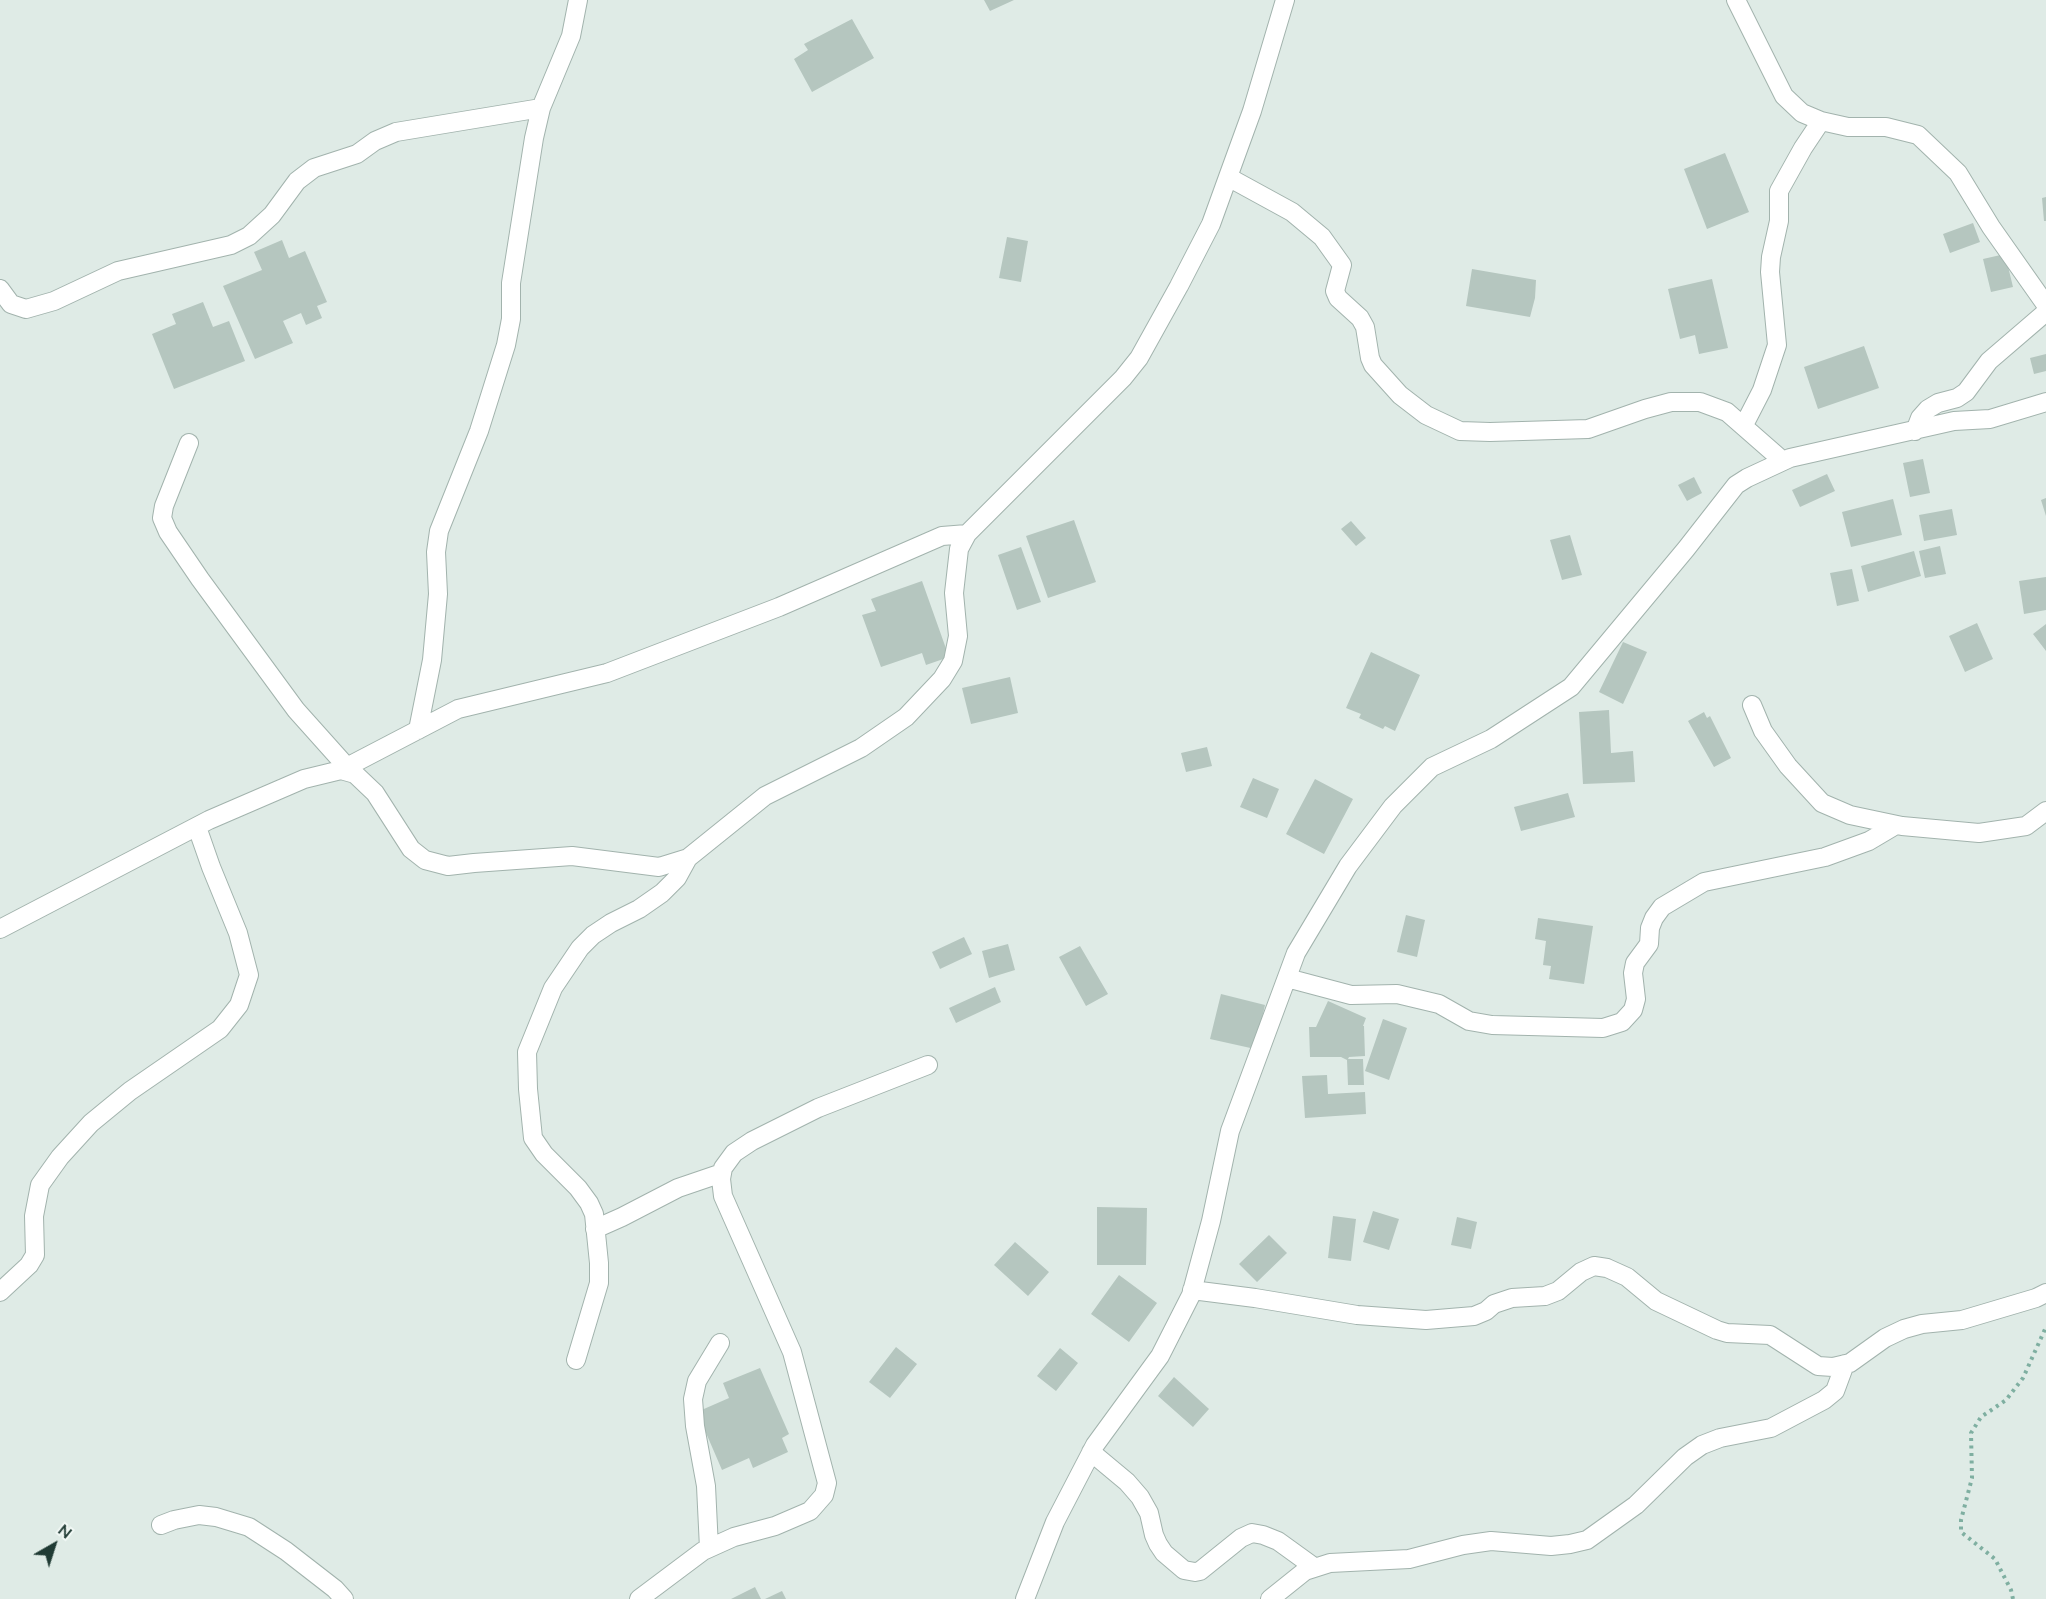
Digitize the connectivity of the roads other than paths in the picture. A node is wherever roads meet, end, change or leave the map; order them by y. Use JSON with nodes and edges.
{"nodes":[{"id":1,"x":578,"y":0,"type":"edge"},
{"id":2,"x":1285,"y":0,"type":"edge"},
{"id":3,"x":1736,"y":0,"type":"edge"},
{"id":4,"x":541,"y":108,"type":"junction"},
{"id":5,"x":1821,"y":121,"type":"junction"},
{"id":6,"x":1228,"y":177,"type":"junction"},
{"id":7,"x":0,"y":290,"type":"edge"},
{"id":8,"x":2046,"y":305,"type":"edge"},
{"id":9,"x":2046,"y":312,"type":"edge"},
{"id":10,"x":2046,"y":402,"type":"edge"},
{"id":11,"x":1744,"y":425,"type":"junction"},
{"id":12,"x":1915,"y":431,"type":"junction"},
{"id":13,"x":189,"y":443,"type":"dead end"},
{"id":14,"x":1783,"y":461,"type":"junction"},
{"id":15,"x":967,"y":534,"type":"junction"},
{"id":16,"x":1752,"y":705,"type":"dead end"},
{"id":17,"x":418,"y":730,"type":"junction"},
{"id":18,"x":344,"y":768,"type":"junction"},
{"id":19,"x":2046,"y":811,"type":"edge"},
{"id":20,"x":1896,"y":825,"type":"junction"},
{"id":21,"x":196,"y":827,"type":"junction"},
{"id":22,"x":688,"y":858,"type":"junction"},
{"id":23,"x":0,"y":929,"type":"edge"},
{"id":24,"x":1287,"y":978,"type":"junction"},
{"id":25,"x":928,"y":1065,"type":"dead end"},
{"id":26,"x":722,"y":1173,"type":"junction"},
{"id":27,"x":595,"y":1228,"type":"junction"},
{"id":28,"x":1192,"y":1290,"type":"junction"},
{"id":29,"x":0,"y":1292,"type":"edge"},
{"id":30,"x":2046,"y":1293,"type":"edge"},
{"id":31,"x":720,"y":1343,"type":"dead end"},
{"id":32,"x":576,"y":1360,"type":"dead end"},
{"id":33,"x":1845,"y":1364,"type":"junction"},
{"id":34,"x":1091,"y":1452,"type":"junction"},
{"id":35,"x":161,"y":1525,"type":"dead end"},
{"id":36,"x":709,"y":1548,"type":"junction"},
{"id":37,"x":1314,"y":1567,"type":"junction"},
{"id":38,"x":344,"y":1599,"type":"edge"},
{"id":39,"x":639,"y":1599,"type":"edge"},
{"id":40,"x":1026,"y":1599,"type":"edge"},
{"id":41,"x":1269,"y":1599,"type":"edge"}],
"edges":[{"from":1,"to":4,"type":"street"},
{"from":2,"to":6,"type":"street"},
{"from":3,"to":5,"type":"street"},
{"from":4,"to":7,"type":"street"},
{"from":4,"to":17,"type":"street"},
{"from":5,"to":8,"type":"street"},
{"from":5,"to":11,"type":"street"},
{"from":6,"to":11,"type":"street"},
{"from":6,"to":15,"type":"street"},
{"from":9,"to":12,"type":"street"},
{"from":10,"to":12,"type":"street"},
{"from":11,"to":14,"type":"street"},
{"from":12,"to":14,"type":"street"},
{"from":13,"to":18,"type":"street"},
{"from":14,"to":24,"type":"street"},
{"from":15,"to":17,"type":"street"},
{"from":15,"to":22,"type":"street"},
{"from":16,"to":20,"type":"street"},
{"from":17,"to":18,"type":"street"},
{"from":18,"to":21,"type":"street"},
{"from":18,"to":22,"type":"street"},
{"from":19,"to":20,"type":"street"},
{"from":20,"to":24,"type":"street"},
{"from":21,"to":23,"type":"street"},
{"from":21,"to":29,"type":"street"},
{"from":22,"to":27,"type":"street"},
{"from":24,"to":28,"type":"street"},
{"from":25,"to":26,"type":"street"},
{"from":26,"to":27,"type":"street"},
{"from":26,"to":36,"type":"street"},
{"from":27,"to":32,"type":"street"},
{"from":28,"to":33,"type":"street"},
{"from":28,"to":34,"type":"street"},
{"from":30,"to":33,"type":"street"},
{"from":31,"to":36,"type":"street"},
{"from":33,"to":37,"type":"street"},
{"from":34,"to":37,"type":"street"},
{"from":34,"to":40,"type":"street"},
{"from":35,"to":38,"type":"street"},
{"from":36,"to":39,"type":"street"},
{"from":37,"to":41,"type":"street"}]}
